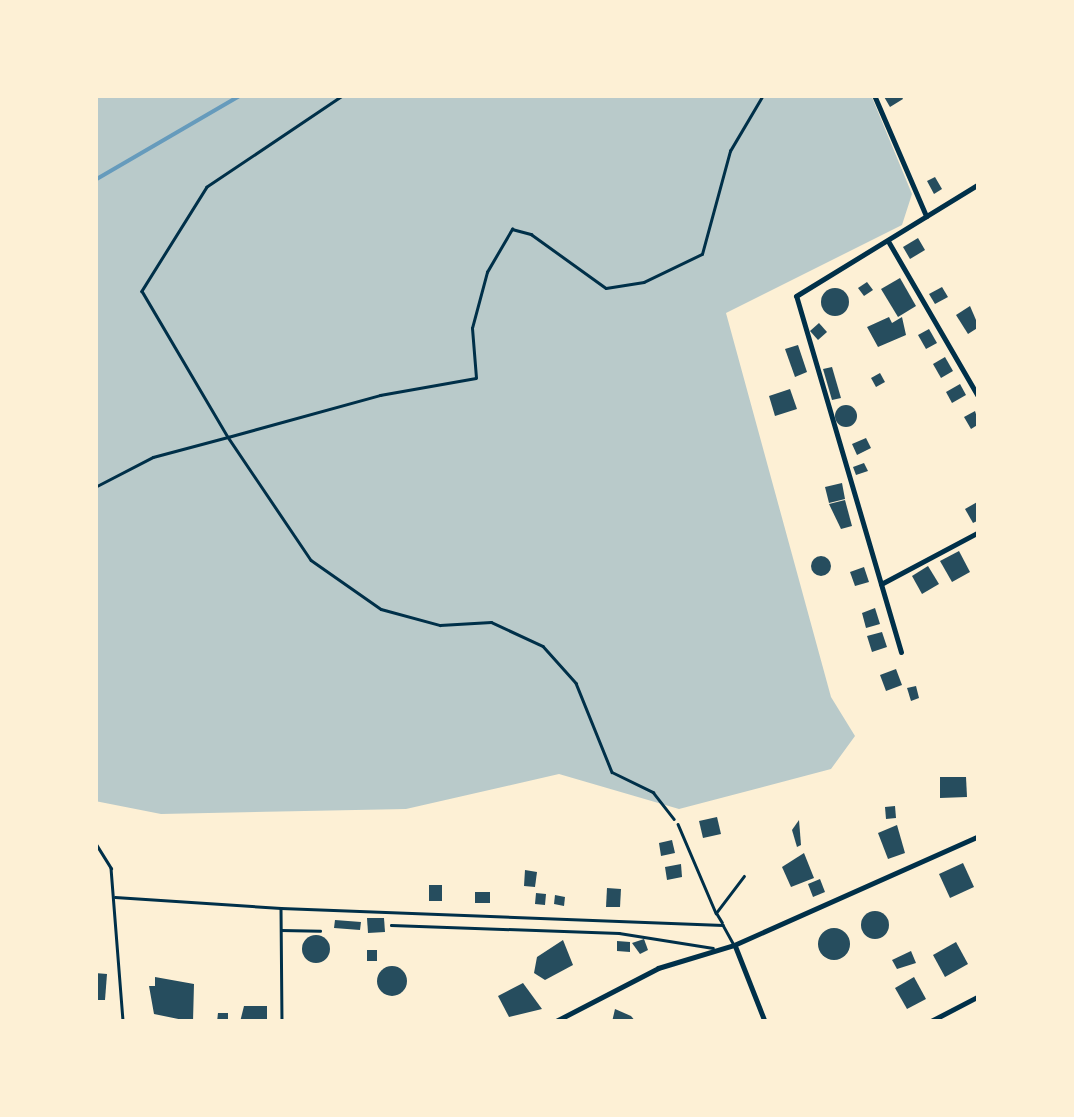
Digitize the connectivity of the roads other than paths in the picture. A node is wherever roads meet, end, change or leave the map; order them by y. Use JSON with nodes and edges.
{"nodes":[{"id":1,"x":874,"y":95,"type":"edge"},
{"id":2,"x":979,"y":184,"type":"edge"},
{"id":3,"x":926,"y":216,"type":"junction"},
{"id":4,"x":888,"y":240,"type":"junction"},
{"id":5,"x":979,"y":398,"type":"edge"},
{"id":6,"x":979,"y":532,"type":"edge"},
{"id":7,"x":881,"y":584,"type":"junction"},
{"id":8,"x":901,"y":652,"type":"dead end"},
{"id":9,"x":678,"y":824,"type":"road end"},
{"id":10,"x":979,"y":836,"type":"edge"},
{"id":11,"x":95,"y":842,"type":"edge"},
{"id":12,"x":744,"y":876,"type":"dead end"},
{"id":13,"x":115,"y":897,"type":"junction"},
{"id":14,"x":281,"y":908,"type":"junction"},
{"id":15,"x":716,"y":912,"type":"junction"},
{"id":16,"x":391,"y":925,"type":"dead end"},
{"id":17,"x":723,"y":925,"type":"junction"},
{"id":18,"x":281,"y":930,"type":"junction"},
{"id":19,"x":320,"y":931,"type":"dead end"},
{"id":20,"x":734,"y":945,"type":"junction"},
{"id":21,"x":719,"y":950,"type":"junction"},
{"id":22,"x":979,"y":996,"type":"edge"},
{"id":23,"x":123,"y":1022,"type":"edge"},
{"id":24,"x":282,"y":1022,"type":"edge"},
{"id":25,"x":554,"y":1022,"type":"edge"},
{"id":26,"x":765,"y":1022,"type":"edge"},
{"id":27,"x":929,"y":1022,"type":"edge"}],
"edges":[{"from":1,"to":3,"type":"street"},
{"from":2,"to":3,"type":"street"},
{"from":3,"to":4,"type":"street"},
{"from":4,"to":5,"type":"street"},
{"from":4,"to":7,"type":"street"},
{"from":6,"to":7,"type":"street"},
{"from":7,"to":8,"type":"street"},
{"from":9,"to":15,"type":"lane"},
{"from":10,"to":20,"type":"street"},
{"from":11,"to":13,"type":"lane"},
{"from":12,"to":15,"type":"lane"},
{"from":13,"to":14,"type":"lane"},
{"from":13,"to":23,"type":"lane"},
{"from":14,"to":17,"type":"lane"},
{"from":14,"to":18,"type":"lane"},
{"from":15,"to":17,"type":"lane"},
{"from":16,"to":21,"type":"lane"},
{"from":17,"to":20,"type":"lane"},
{"from":18,"to":19,"type":"lane"},
{"from":18,"to":24,"type":"lane"},
{"from":20,"to":21,"type":"street"},
{"from":20,"to":26,"type":"street"},
{"from":21,"to":25,"type":"street"},
{"from":22,"to":27,"type":"street"}]}
